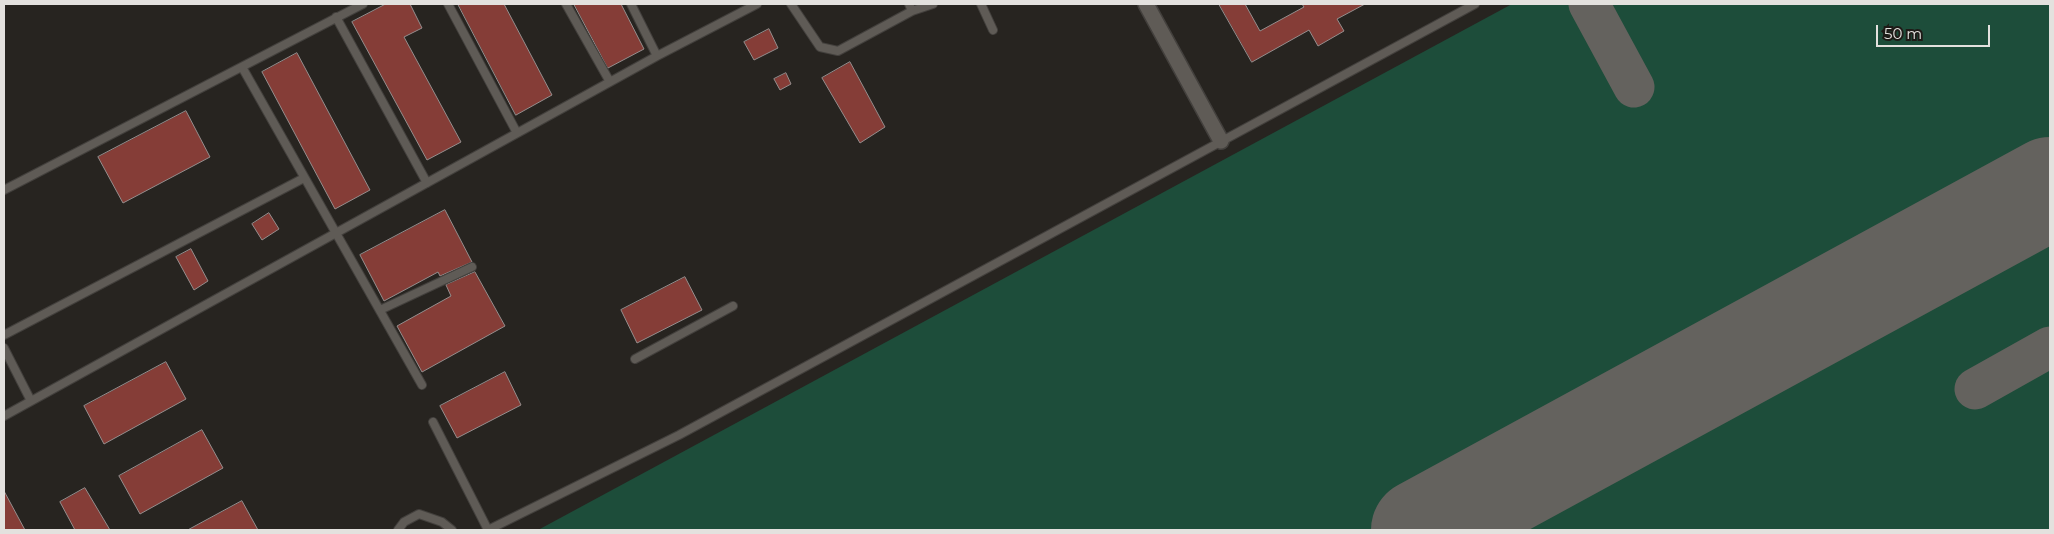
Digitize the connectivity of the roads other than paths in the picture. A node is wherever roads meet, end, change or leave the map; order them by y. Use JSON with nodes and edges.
{"nodes":[{"id":1,"x":363,"y":4,"type":"edge"},
{"id":2,"x":448,"y":4,"type":"edge"},
{"id":3,"x":566,"y":4,"type":"edge"},
{"id":4,"x":631,"y":4,"type":"edge"},
{"id":5,"x":757,"y":4,"type":"edge"},
{"id":6,"x":791,"y":4,"type":"edge"},
{"id":7,"x":933,"y":4,"type":"edge"},
{"id":8,"x":981,"y":4,"type":"edge"},
{"id":9,"x":1146,"y":4,"type":"edge"},
{"id":10,"x":1475,"y":4,"type":"edge"},
{"id":11,"x":911,"y":7,"type":"edge"},
{"id":12,"x":336,"y":17,"type":"junction"},
{"id":13,"x":993,"y":30,"type":"dead end"},
{"id":14,"x":658,"y":56,"type":"junction"},
{"id":15,"x":242,"y":66,"type":"junction"},
{"id":16,"x":610,"y":82,"type":"junction"},
{"id":17,"x":518,"y":133,"type":"junction"},
{"id":18,"x":1221,"y":141,"type":"junction"},
{"id":19,"x":304,"y":178,"type":"junction"},
{"id":20,"x":427,"y":182,"type":"junction"},
{"id":21,"x":4,"y":190,"type":"edge"},
{"id":22,"x":337,"y":232,"type":"junction"},
{"id":23,"x":472,"y":267,"type":"dead end"},
{"id":24,"x":733,"y":306,"type":"dead end"},
{"id":25,"x":380,"y":310,"type":"junction"},
{"id":26,"x":4,"y":335,"type":"edge"},
{"id":27,"x":4,"y":348,"type":"edge"},
{"id":28,"x":635,"y":359,"type":"dead end"},
{"id":29,"x":422,"y":385,"type":"dead end"},
{"id":30,"x":31,"y":401,"type":"junction"},
{"id":31,"x":4,"y":416,"type":"edge"},
{"id":32,"x":433,"y":422,"type":"dead end"},
{"id":33,"x":398,"y":530,"type":"edge"},
{"id":34,"x":452,"y":530,"type":"edge"},
{"id":35,"x":488,"y":530,"type":"edge"}],
"edges":[{"from":1,"to":12,"type":"lane"},
{"from":2,"to":17,"type":"lane"},
{"from":3,"to":16,"type":"lane"},
{"from":4,"to":14,"type":"lane"},
{"from":5,"to":14,"type":"lane"},
{"from":6,"to":11,"type":"lane"},
{"from":7,"to":11,"type":"lane"},
{"from":8,"to":13,"type":"lane"},
{"from":9,"to":18,"type":"street"},
{"from":10,"to":18,"type":"lane"},
{"from":12,"to":15,"type":"lane"},
{"from":12,"to":20,"type":"lane"},
{"from":14,"to":16,"type":"lane"},
{"from":15,"to":19,"type":"lane"},
{"from":15,"to":21,"type":"lane"},
{"from":16,"to":17,"type":"lane"},
{"from":17,"to":20,"type":"lane"},
{"from":18,"to":35,"type":"lane"},
{"from":19,"to":22,"type":"lane"},
{"from":19,"to":26,"type":"lane"},
{"from":20,"to":22,"type":"lane"},
{"from":22,"to":25,"type":"lane"},
{"from":22,"to":30,"type":"lane"},
{"from":23,"to":25,"type":"lane"},
{"from":24,"to":28,"type":"lane"},
{"from":25,"to":29,"type":"lane"},
{"from":27,"to":30,"type":"lane"},
{"from":30,"to":31,"type":"lane"},
{"from":32,"to":35,"type":"lane"},
{"from":33,"to":34,"type":"lane"}]}
